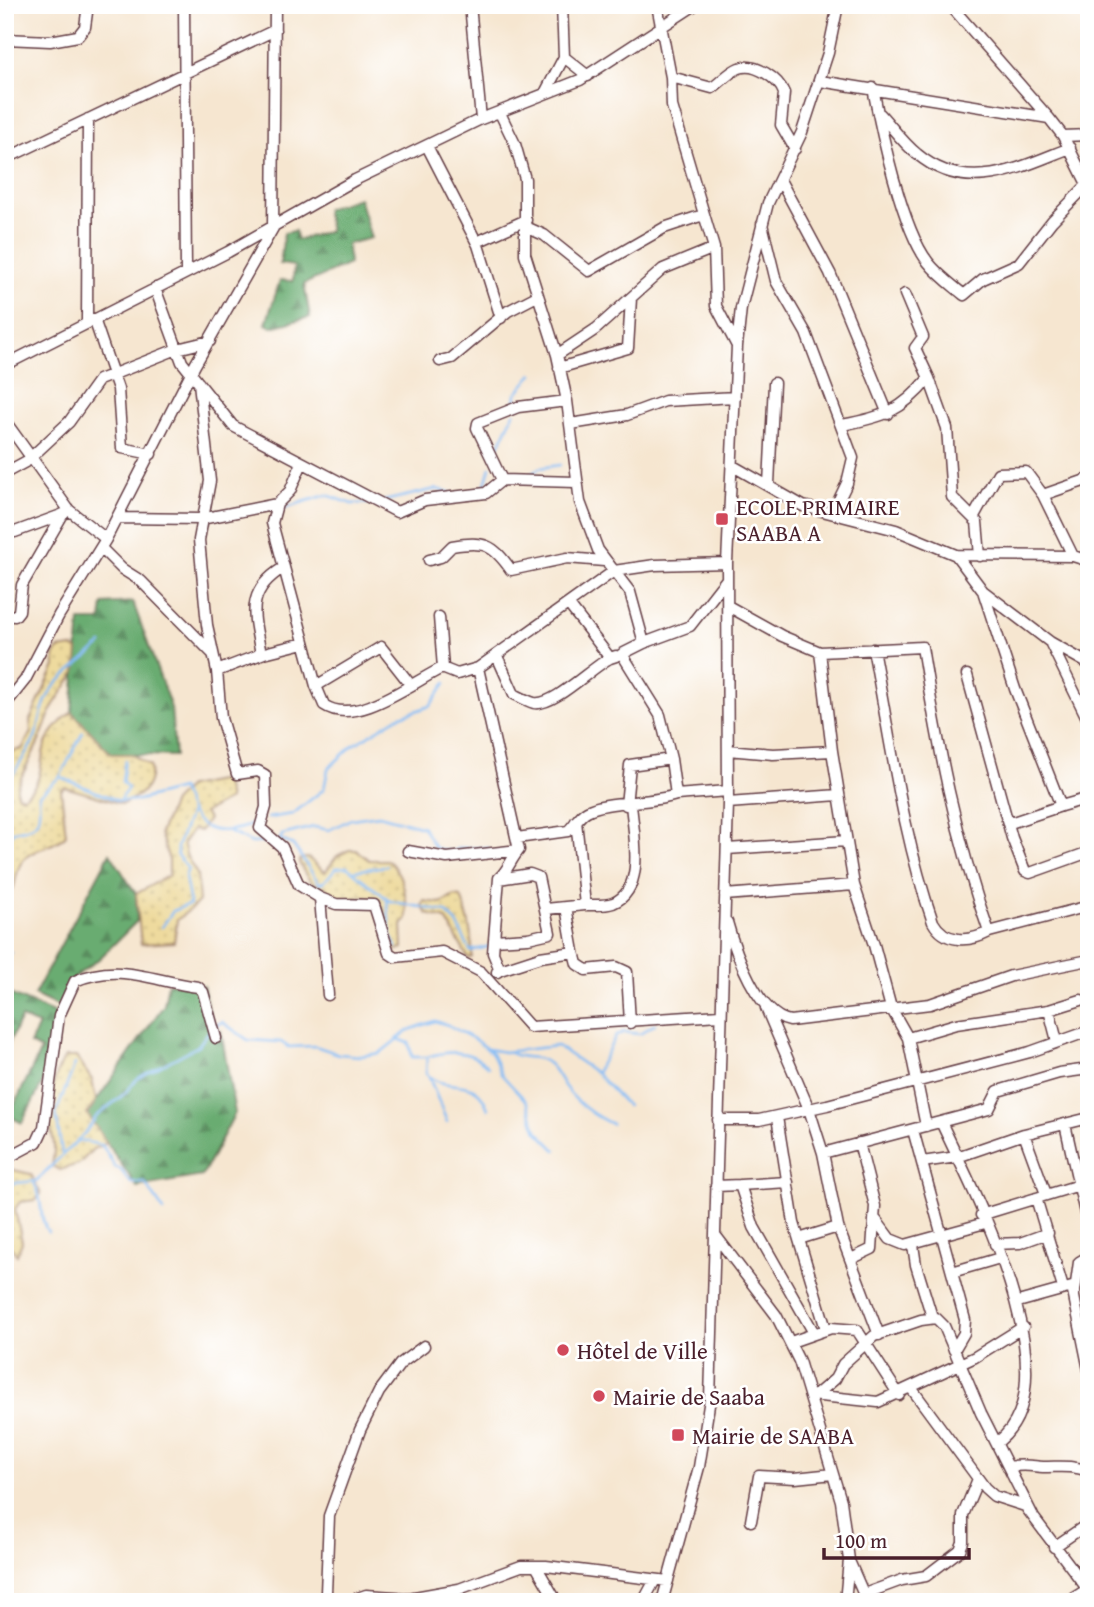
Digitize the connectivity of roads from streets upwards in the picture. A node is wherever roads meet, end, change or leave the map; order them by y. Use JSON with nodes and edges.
{"nodes":[{"id":1,"x":88,"y":5,"type":"edge"},
{"id":2,"x":184,"y":5,"type":"edge"},
{"id":3,"x":275,"y":5,"type":"edge"},
{"id":4,"x":470,"y":5,"type":"edge"},
{"id":5,"x":562,"y":5,"type":"edge"},
{"id":6,"x":657,"y":5,"type":"edge"},
{"id":7,"x":695,"y":5,"type":"edge"},
{"id":8,"x":838,"y":5,"type":"edge"},
{"id":9,"x":950,"y":5,"type":"edge"},
{"id":10,"x":661,"y":26,"type":"junction"},
{"id":11,"x":275,"y":30,"type":"junction"},
{"id":12,"x":5,"y":39,"type":"edge"},
{"id":13,"x":564,"y":57,"type":"junction"},
{"id":14,"x":184,"y":72,"type":"junction"},
{"id":15,"x":588,"y":76,"type":"junction"},
{"id":16,"x":671,"y":77,"type":"junction"},
{"id":17,"x":820,"y":81,"type":"junction"},
{"id":18,"x":873,"y":88,"type":"junction"},
{"id":19,"x":545,"y":93,"type":"junction"},
{"id":20,"x":877,"y":111,"type":"junction"},
{"id":21,"x":500,"y":113,"type":"junction"},
{"id":22,"x":1049,"y":118,"type":"junction"},
{"id":23,"x":88,"y":119,"type":"junction"},
{"id":24,"x":481,"y":119,"type":"junction"},
{"id":25,"x":1089,"y":135,"type":"edge"},
{"id":26,"x":1063,"y":136,"type":"junction"},
{"id":27,"x":427,"y":146,"type":"junction"},
{"id":28,"x":1070,"y":148,"type":"junction"},
{"id":29,"x":795,"y":149,"type":"junction"},
{"id":30,"x":5,"y":159,"type":"edge"},
{"id":31,"x":780,"y":180,"type":"junction"},
{"id":32,"x":1088,"y":186,"type":"edge"},
{"id":33,"x":704,"y":215,"type":"junction"},
{"id":34,"x":526,"y":224,"type":"junction"},
{"id":35,"x":762,"y":224,"type":"junction"},
{"id":36,"x":273,"y":228,"type":"junction"},
{"id":37,"x":477,"y":242,"type":"junction"},
{"id":38,"x":714,"y":248,"type":"junction"},
{"id":39,"x":186,"y":272,"type":"junction"},
{"id":40,"x":155,"y":288,"type":"junction"},
{"id":41,"x":905,"y":294,"type":"dead end"},
{"id":42,"x":537,"y":296,"type":"junction"},
{"id":43,"x":631,"y":298,"type":"junction"},
{"id":44,"x":501,"y":317,"type":"junction"},
{"id":45,"x":91,"y":320,"type":"junction"},
{"id":46,"x":210,"y":341,"type":"junction"},
{"id":47,"x":737,"y":346,"type":"junction"},
{"id":48,"x":177,"y":349,"type":"junction"},
{"id":49,"x":557,"y":355,"type":"junction"},
{"id":50,"x":440,"y":361,"type":"dead end"},
{"id":51,"x":5,"y":365,"type":"edge"},
{"id":52,"x":559,"y":368,"type":"junction"},
{"id":53,"x":111,"y":375,"type":"junction"},
{"id":54,"x":929,"y":378,"type":"junction"},
{"id":55,"x":195,"y":379,"type":"junction"},
{"id":56,"x":774,"y":383,"type":"dead end"},
{"id":57,"x":735,"y":397,"type":"junction"},
{"id":58,"x":567,"y":401,"type":"junction"},
{"id":59,"x":888,"y":414,"type":"junction"},
{"id":60,"x":5,"y":421,"type":"edge"},
{"id":61,"x":571,"y":424,"type":"junction"},
{"id":62,"x":842,"y":425,"type":"junction"},
{"id":63,"x":151,"y":454,"type":"junction"},
{"id":64,"x":31,"y":456,"type":"junction"},
{"id":65,"x":302,"y":463,"type":"junction"},
{"id":66,"x":733,"y":466,"type":"junction"},
{"id":67,"x":5,"y":473,"type":"edge"},
{"id":68,"x":1089,"y":479,"type":"edge"},
{"id":69,"x":502,"y":480,"type":"junction"},
{"id":70,"x":576,"y":482,"type":"junction"},
{"id":71,"x":769,"y":484,"type":"junction"},
{"id":72,"x":1043,"y":495,"type":"junction"},
{"id":73,"x":277,"y":504,"type":"junction"},
{"id":74,"x":66,"y":512,"type":"junction"},
{"id":75,"x":833,"y":512,"type":"junction"},
{"id":76,"x":974,"y":516,"type":"junction"},
{"id":77,"x":117,"y":518,"type":"junction"},
{"id":78,"x":201,"y":519,"type":"junction"},
{"id":79,"x":15,"y":533,"type":"dead end"},
{"id":80,"x":103,"y":543,"type":"junction"},
{"id":81,"x":956,"y":555,"type":"junction"},
{"id":82,"x":980,"y":556,"type":"junction"},
{"id":83,"x":1073,"y":556,"type":"junction"},
{"id":84,"x":429,"y":560,"type":"dead end"},
{"id":85,"x":604,"y":561,"type":"junction"},
{"id":86,"x":1089,"y":561,"type":"edge"},
{"id":87,"x":727,"y":564,"type":"junction"},
{"id":88,"x":283,"y":568,"type":"junction"},
{"id":89,"x":614,"y":571,"type":"junction"},
{"id":90,"x":726,"y":580,"type":"junction"},
{"id":91,"x":983,"y":591,"type":"junction"},
{"id":92,"x":569,"y":605,"type":"junction"},
{"id":93,"x":728,"y":606,"type":"junction"},
{"id":94,"x":5,"y":615,"type":"edge"},
{"id":95,"x":439,"y":617,"type":"dead end"},
{"id":96,"x":1049,"y":642,"type":"junction"},
{"id":97,"x":304,"y":643,"type":"junction"},
{"id":98,"x":644,"y":643,"type":"junction"},
{"id":99,"x":873,"y":649,"type":"junction"},
{"id":100,"x":820,"y":652,"type":"junction"},
{"id":101,"x":212,"y":653,"type":"junction"},
{"id":102,"x":622,"y":653,"type":"junction"},
{"id":103,"x":261,"y":654,"type":"junction"},
{"id":104,"x":497,"y":656,"type":"junction"},
{"id":105,"x":610,"y":658,"type":"junction"},
{"id":106,"x":1089,"y":664,"type":"edge"},
{"id":107,"x":443,"y":668,"type":"junction"},
{"id":108,"x":478,"y":668,"type":"junction"},
{"id":109,"x":218,"y":671,"type":"junction"},
{"id":110,"x":967,"y":675,"type":"dead end"},
{"id":111,"x":410,"y":684,"type":"junction"},
{"id":112,"x":316,"y":686,"type":"junction"},
{"id":113,"x":5,"y":705,"type":"edge"},
{"id":114,"x":1089,"y":722,"type":"edge"},
{"id":115,"x":728,"y":750,"type":"junction"},
{"id":116,"x":832,"y":751,"type":"junction"},
{"id":117,"x":671,"y":759,"type":"junction"},
{"id":118,"x":676,"y":795,"type":"junction"},
{"id":119,"x":839,"y":795,"type":"junction"},
{"id":120,"x":728,"y":797,"type":"junction"},
{"id":121,"x":1089,"y":798,"type":"edge"},
{"id":122,"x":628,"y":804,"type":"junction"},
{"id":123,"x":1061,"y":806,"type":"junction"},
{"id":124,"x":576,"y":821,"type":"junction"},
{"id":125,"x":1010,"y":823,"type":"junction"},
{"id":126,"x":517,"y":838,"type":"junction"},
{"id":127,"x":846,"y":841,"type":"junction"},
{"id":128,"x":727,"y":849,"type":"junction"},
{"id":129,"x":519,"y":850,"type":"junction"},
{"id":130,"x":408,"y":851,"type":"dead end"},
{"id":131,"x":1089,"y":852,"type":"edge"},
{"id":132,"x":499,"y":879,"type":"junction"},
{"id":133,"x":854,"y":886,"type":"junction"},
{"id":134,"x":724,"y":895,"type":"junction"},
{"id":135,"x":320,"y":898,"type":"junction"},
{"id":136,"x":585,"y":905,"type":"junction"},
{"id":137,"x":1089,"y":906,"type":"edge"},
{"id":138,"x":566,"y":907,"type":"junction"},
{"id":139,"x":546,"y":909,"type":"junction"},
{"id":140,"x":724,"y":913,"type":"junction"},
{"id":141,"x":989,"y":932,"type":"junction"},
{"id":142,"x":495,"y":940,"type":"junction"},
{"id":143,"x":574,"y":951,"type":"junction"},
{"id":144,"x":1089,"y":960,"type":"edge"},
{"id":145,"x":500,"y":970,"type":"junction"},
{"id":146,"x":488,"y":977,"type":"junction"},
{"id":147,"x":328,"y":995,"type":"dead end"},
{"id":148,"x":1081,"y":1000,"type":"dead end"},
{"id":149,"x":765,"y":1005,"type":"junction"},
{"id":150,"x":891,"y":1009,"type":"junction"},
{"id":151,"x":1049,"y":1010,"type":"junction"},
{"id":152,"x":720,"y":1015,"type":"junction"},
{"id":153,"x":630,"y":1023,"type":"junction"},
{"id":154,"x":1089,"y":1031,"type":"edge"},
{"id":155,"x":216,"y":1038,"type":"dead end"},
{"id":156,"x":908,"y":1038,"type":"junction"},
{"id":157,"x":1057,"y":1041,"type":"junction"},
{"id":158,"x":1089,"y":1069,"type":"edge"},
{"id":159,"x":917,"y":1083,"type":"junction"},
{"id":160,"x":809,"y":1109,"type":"junction"},
{"id":161,"x":777,"y":1117,"type":"junction"},
{"id":162,"x":1089,"y":1118,"type":"edge"},
{"id":163,"x":718,"y":1120,"type":"junction"},
{"id":164,"x":941,"y":1122,"type":"junction"},
{"id":165,"x":1065,"y":1124,"type":"junction"},
{"id":166,"x":926,"y":1126,"type":"junction"},
{"id":167,"x":913,"y":1130,"type":"junction"},
{"id":168,"x":1024,"y":1134,"type":"junction"},
{"id":169,"x":859,"y":1143,"type":"junction"},
{"id":170,"x":823,"y":1153,"type":"junction"},
{"id":171,"x":957,"y":1157,"type":"junction"},
{"id":172,"x":5,"y":1159,"type":"edge"},
{"id":173,"x":922,"y":1162,"type":"junction"},
{"id":174,"x":788,"y":1182,"type":"junction"},
{"id":175,"x":1089,"y":1182,"type":"edge"},
{"id":176,"x":740,"y":1185,"type":"junction"},
{"id":177,"x":1076,"y":1185,"type":"junction"},
{"id":178,"x":716,"y":1186,"type":"junction"},
{"id":179,"x":1041,"y":1196,"type":"junction"},
{"id":180,"x":983,"y":1219,"type":"junction"},
{"id":181,"x":876,"y":1220,"type":"junction"},
{"id":182,"x":838,"y":1227,"type":"junction"},
{"id":183,"x":1089,"y":1231,"type":"edge"},
{"id":184,"x":1048,"y":1233,"type":"junction"},
{"id":185,"x":941,"y":1235,"type":"junction"},
{"id":186,"x":716,"y":1236,"type":"junction"},
{"id":187,"x":799,"y":1239,"type":"junction"},
{"id":188,"x":995,"y":1244,"type":"junction"},
{"id":189,"x":913,"y":1245,"type":"junction"},
{"id":190,"x":1089,"y":1256,"type":"edge"},
{"id":191,"x":1000,"y":1258,"type":"junction"},
{"id":192,"x":851,"y":1259,"type":"junction"},
{"id":193,"x":952,"y":1272,"type":"junction"},
{"id":194,"x":1063,"y":1288,"type":"junction"},
{"id":195,"x":1075,"y":1291,"type":"junction"},
{"id":196,"x":1018,"y":1302,"type":"junction"},
{"id":197,"x":1083,"y":1303,"type":"edge"},
{"id":198,"x":932,"y":1317,"type":"junction"},
{"id":199,"x":1023,"y":1327,"type":"junction"},
{"id":200,"x":827,"y":1329,"type":"junction"},
{"id":201,"x":814,"y":1333,"type":"junction"},
{"id":202,"x":879,"y":1335,"type":"junction"},
{"id":203,"x":791,"y":1342,"type":"junction"},
{"id":204,"x":866,"y":1343,"type":"junction"},
{"id":205,"x":424,"y":1346,"type":"dead end"},
{"id":206,"x":954,"y":1350,"type":"junction"},
{"id":207,"x":961,"y":1364,"type":"junction"},
{"id":208,"x":1089,"y":1370,"type":"edge"},
{"id":209,"x":912,"y":1389,"type":"junction"},
{"id":210,"x":812,"y":1395,"type":"junction"},
{"id":211,"x":899,"y":1395,"type":"junction"},
{"id":212,"x":998,"y":1442,"type":"junction"},
{"id":213,"x":1009,"y":1467,"type":"junction"},
{"id":214,"x":1089,"y":1471,"type":"edge"},
{"id":215,"x":833,"y":1475,"type":"junction"},
{"id":216,"x":978,"y":1479,"type":"junction"},
{"id":217,"x":1033,"y":1517,"type":"junction"},
{"id":218,"x":751,"y":1521,"type":"dead end"},
{"id":219,"x":1089,"y":1523,"type":"edge"},
{"id":220,"x":1054,"y":1547,"type":"junction"},
{"id":221,"x":849,"y":1560,"type":"junction"},
{"id":222,"x":536,"y":1566,"type":"junction"},
{"id":223,"x":655,"y":1580,"type":"junction"},
{"id":224,"x":668,"y":1581,"type":"junction"},
{"id":225,"x":546,"y":1584,"type":"junction"},
{"id":226,"x":1088,"y":1590,"type":"edge"},
{"id":227,"x":865,"y":1598,"type":"edge"},
{"id":228,"x":322,"y":1602,"type":"edge"},
{"id":229,"x":347,"y":1602,"type":"edge"},
{"id":230,"x":546,"y":1602,"type":"edge"},
{"id":231,"x":557,"y":1602,"type":"edge"},
{"id":232,"x":643,"y":1602,"type":"edge"},
{"id":233,"x":662,"y":1602,"type":"edge"},
{"id":234,"x":845,"y":1602,"type":"edge"},
{"id":235,"x":1067,"y":1602,"type":"edge"}],
"edges":[{"from":1,"to":12,"type":"street"},
{"from":2,"to":14,"type":"street"},
{"from":3,"to":11,"type":"street"},
{"from":4,"to":24,"type":"street"},
{"from":5,"to":13,"type":"street"},
{"from":6,"to":10,"type":"street"},
{"from":7,"to":10,"type":"street"},
{"from":8,"to":17,"type":"street"},
{"from":9,"to":22,"type":"street"},
{"from":10,"to":15,"type":"street"},
{"from":10,"to":16,"type":"street"},
{"from":11,"to":14,"type":"street"},
{"from":11,"to":36,"type":"street"},
{"from":13,"to":15,"type":"street"},
{"from":13,"to":19,"type":"street"},
{"from":14,"to":23,"type":"street"},
{"from":14,"to":39,"type":"street"},
{"from":15,"to":19,"type":"street"},
{"from":16,"to":29,"type":"street"},
{"from":16,"to":33,"type":"street"},
{"from":17,"to":18,"type":"street"},
{"from":17,"to":29,"type":"street"},
{"from":18,"to":20,"type":"street"},
{"from":18,"to":22,"type":"street"},
{"from":19,"to":21,"type":"street"},
{"from":20,"to":28,"type":"street"},
{"from":20,"to":32,"type":"street"},
{"from":21,"to":24,"type":"street"},
{"from":21,"to":34,"type":"street"},
{"from":22,"to":26,"type":"street"},
{"from":23,"to":30,"type":"street"},
{"from":23,"to":45,"type":"street"},
{"from":24,"to":27,"type":"street"},
{"from":25,"to":26,"type":"street"},
{"from":26,"to":28,"type":"street"},
{"from":27,"to":36,"type":"street"},
{"from":27,"to":37,"type":"street"},
{"from":28,"to":32,"type":"street"},
{"from":29,"to":31,"type":"street"},
{"from":31,"to":35,"type":"street"},
{"from":31,"to":59,"type":"street"},
{"from":33,"to":34,"type":"street"},
{"from":33,"to":38,"type":"street"},
{"from":34,"to":37,"type":"street"},
{"from":34,"to":42,"type":"street"},
{"from":35,"to":47,"type":"street"},
{"from":35,"to":62,"type":"street"},
{"from":36,"to":39,"type":"street"},
{"from":36,"to":46,"type":"street"},
{"from":37,"to":44,"type":"street"},
{"from":38,"to":43,"type":"street"},
{"from":38,"to":47,"type":"street"},
{"from":39,"to":40,"type":"street"},
{"from":40,"to":45,"type":"street"},
{"from":40,"to":48,"type":"street"},
{"from":41,"to":54,"type":"street"},
{"from":42,"to":44,"type":"street"},
{"from":42,"to":49,"type":"street"},
{"from":43,"to":49,"type":"street"},
{"from":43,"to":52,"type":"street"},
{"from":44,"to":50,"type":"street"},
{"from":45,"to":51,"type":"street"},
{"from":45,"to":53,"type":"street"},
{"from":46,"to":48,"type":"street"},
{"from":46,"to":55,"type":"street"},
{"from":47,"to":57,"type":"street"},
{"from":48,"to":53,"type":"street"},
{"from":48,"to":55,"type":"street"},
{"from":49,"to":52,"type":"street"},
{"from":52,"to":58,"type":"street"},
{"from":53,"to":63,"type":"street"},
{"from":53,"to":64,"type":"street"},
{"from":54,"to":59,"type":"street"},
{"from":54,"to":76,"type":"street"},
{"from":55,"to":63,"type":"street"},
{"from":55,"to":65,"type":"street"},
{"from":55,"to":78,"type":"street"},
{"from":56,"to":71,"type":"street"},
{"from":57,"to":61,"type":"street"},
{"from":57,"to":66,"type":"street"},
{"from":58,"to":61,"type":"street"},
{"from":58,"to":69,"type":"street"},
{"from":59,"to":62,"type":"street"},
{"from":60,"to":64,"type":"street"},
{"from":61,"to":70,"type":"street"},
{"from":62,"to":75,"type":"street"},
{"from":63,"to":77,"type":"street"},
{"from":64,"to":67,"type":"street"},
{"from":64,"to":74,"type":"street"},
{"from":65,"to":69,"type":"street"},
{"from":65,"to":73,"type":"street"},
{"from":66,"to":71,"type":"street"},
{"from":66,"to":87,"type":"street"},
{"from":68,"to":72,"type":"street"},
{"from":69,"to":70,"type":"street"},
{"from":70,"to":85,"type":"street"},
{"from":71,"to":75,"type":"street"},
{"from":72,"to":76,"type":"street"},
{"from":72,"to":83,"type":"street"},
{"from":73,"to":78,"type":"street"},
{"from":73,"to":88,"type":"street"},
{"from":74,"to":79,"type":"street"},
{"from":74,"to":80,"type":"street"},
{"from":74,"to":94,"type":"street"},
{"from":75,"to":81,"type":"street"},
{"from":76,"to":82,"type":"street"},
{"from":77,"to":78,"type":"street"},
{"from":77,"to":80,"type":"street"},
{"from":78,"to":101,"type":"street"},
{"from":80,"to":101,"type":"street"},
{"from":80,"to":113,"type":"street"},
{"from":81,"to":82,"type":"street"},
{"from":81,"to":91,"type":"street"},
{"from":82,"to":83,"type":"street"},
{"from":83,"to":86,"type":"street"},
{"from":84,"to":85,"type":"street"},
{"from":85,"to":89,"type":"street"},
{"from":87,"to":89,"type":"street"},
{"from":87,"to":90,"type":"street"},
{"from":88,"to":97,"type":"street"},
{"from":88,"to":103,"type":"street"},
{"from":89,"to":92,"type":"street"},
{"from":89,"to":98,"type":"street"},
{"from":90,"to":93,"type":"street"},
{"from":90,"to":98,"type":"street"},
{"from":91,"to":96,"type":"street"},
{"from":91,"to":123,"type":"street"},
{"from":92,"to":104,"type":"street"},
{"from":92,"to":105,"type":"street"},
{"from":93,"to":100,"type":"street"},
{"from":93,"to":115,"type":"street"},
{"from":95,"to":107,"type":"street"},
{"from":96,"to":106,"type":"street"},
{"from":96,"to":114,"type":"street"},
{"from":97,"to":103,"type":"street"},
{"from":97,"to":112,"type":"street"},
{"from":98,"to":102,"type":"street"},
{"from":99,"to":100,"type":"street"},
{"from":99,"to":141,"type":"street"},
{"from":99,"to":141,"type":"street"},
{"from":100,"to":116,"type":"street"},
{"from":101,"to":109,"type":"street"},
{"from":102,"to":105,"type":"street"},
{"from":102,"to":117,"type":"street"},
{"from":103,"to":109,"type":"street"},
{"from":104,"to":105,"type":"street"},
{"from":104,"to":108,"type":"street"},
{"from":107,"to":108,"type":"street"},
{"from":107,"to":111,"type":"street"},
{"from":108,"to":126,"type":"street"},
{"from":109,"to":135,"type":"street"},
{"from":110,"to":125,"type":"street"},
{"from":111,"to":112,"type":"street"},
{"from":111,"to":112,"type":"street"},
{"from":115,"to":116,"type":"street"},
{"from":115,"to":120,"type":"street"},
{"from":116,"to":119,"type":"street"},
{"from":117,"to":118,"type":"street"},
{"from":117,"to":122,"type":"street"},
{"from":118,"to":120,"type":"street"},
{"from":118,"to":122,"type":"street"},
{"from":119,"to":120,"type":"street"},
{"from":119,"to":127,"type":"street"},
{"from":120,"to":128,"type":"street"},
{"from":121,"to":123,"type":"street"},
{"from":122,"to":124,"type":"street"},
{"from":122,"to":136,"type":"street"},
{"from":123,"to":125,"type":"street"},
{"from":124,"to":126,"type":"street"},
{"from":124,"to":136,"type":"street"},
{"from":125,"to":131,"type":"street"},
{"from":126,"to":129,"type":"street"},
{"from":127,"to":128,"type":"street"},
{"from":127,"to":133,"type":"street"},
{"from":128,"to":134,"type":"street"},
{"from":129,"to":130,"type":"street"},
{"from":129,"to":132,"type":"street"},
{"from":132,"to":139,"type":"street"},
{"from":132,"to":142,"type":"street"},
{"from":133,"to":134,"type":"street"},
{"from":133,"to":150,"type":"street"},
{"from":134,"to":140,"type":"street"},
{"from":135,"to":146,"type":"street"},
{"from":135,"to":147,"type":"street"},
{"from":136,"to":138,"type":"street"},
{"from":137,"to":141,"type":"street"},
{"from":138,"to":139,"type":"street"},
{"from":138,"to":143,"type":"street"},
{"from":139,"to":142,"type":"street"},
{"from":140,"to":149,"type":"street"},
{"from":140,"to":152,"type":"street"},
{"from":142,"to":145,"type":"street"},
{"from":143,"to":145,"type":"street"},
{"from":143,"to":153,"type":"street"},
{"from":144,"to":150,"type":"street"},
{"from":145,"to":146,"type":"street"},
{"from":146,"to":153,"type":"street"},
{"from":148,"to":151,"type":"street"},
{"from":149,"to":150,"type":"street"},
{"from":149,"to":160,"type":"street"},
{"from":150,"to":156,"type":"street"},
{"from":151,"to":156,"type":"street"},
{"from":151,"to":157,"type":"street"},
{"from":152,"to":153,"type":"street"},
{"from":152,"to":163,"type":"street"},
{"from":154,"to":157,"type":"street"},
{"from":155,"to":172,"type":"street"},
{"from":156,"to":159,"type":"street"},
{"from":157,"to":159,"type":"street"},
{"from":158,"to":164,"type":"street"},
{"from":159,"to":160,"type":"street"},
{"from":159,"to":166,"type":"street"},
{"from":160,"to":161,"type":"street"},
{"from":160,"to":170,"type":"street"},
{"from":161,"to":163,"type":"street"},
{"from":161,"to":174,"type":"street"},
{"from":162,"to":165,"type":"street"},
{"from":163,"to":178,"type":"street"},
{"from":164,"to":166,"type":"street"},
{"from":164,"to":171,"type":"street"},
{"from":165,"to":168,"type":"street"},
{"from":165,"to":177,"type":"street"},
{"from":166,"to":167,"type":"street"},
{"from":167,"to":169,"type":"street"},
{"from":167,"to":173,"type":"street"},
{"from":168,"to":171,"type":"street"},
{"from":168,"to":179,"type":"street"},
{"from":169,"to":170,"type":"street"},
{"from":169,"to":181,"type":"street"},
{"from":170,"to":182,"type":"street"},
{"from":171,"to":173,"type":"street"},
{"from":171,"to":180,"type":"street"},
{"from":173,"to":185,"type":"street"},
{"from":174,"to":176,"type":"street"},
{"from":174,"to":187,"type":"street"},
{"from":175,"to":177,"type":"street"},
{"from":176,"to":178,"type":"street"},
{"from":176,"to":201,"type":"street"},
{"from":177,"to":179,"type":"street"},
{"from":177,"to":183,"type":"street"},
{"from":178,"to":186,"type":"street"},
{"from":179,"to":180,"type":"street"},
{"from":179,"to":184,"type":"street"},
{"from":180,"to":185,"type":"street"},
{"from":180,"to":188,"type":"street"},
{"from":181,"to":189,"type":"street"},
{"from":181,"to":192,"type":"street"},
{"from":182,"to":187,"type":"street"},
{"from":182,"to":192,"type":"street"},
{"from":184,"to":188,"type":"street"},
{"from":184,"to":194,"type":"street"},
{"from":185,"to":189,"type":"street"},
{"from":185,"to":193,"type":"street"},
{"from":186,"to":203,"type":"street"},
{"from":186,"to":224,"type":"street"},
{"from":187,"to":200,"type":"street"},
{"from":188,"to":191,"type":"street"},
{"from":189,"to":198,"type":"street"},
{"from":190,"to":195,"type":"street"},
{"from":191,"to":193,"type":"street"},
{"from":191,"to":196,"type":"street"},
{"from":192,"to":202,"type":"street"},
{"from":193,"to":206,"type":"street"},
{"from":194,"to":195,"type":"street"},
{"from":194,"to":196,"type":"street"},
{"from":195,"to":197,"type":"street"},
{"from":196,"to":199,"type":"street"},
{"from":197,"to":208,"type":"street"},
{"from":198,"to":202,"type":"street"},
{"from":198,"to":206,"type":"street"},
{"from":199,"to":207,"type":"street"},
{"from":199,"to":212,"type":"street"},
{"from":200,"to":201,"type":"street"},
{"from":200,"to":204,"type":"street"},
{"from":201,"to":203,"type":"street"},
{"from":202,"to":204,"type":"street"},
{"from":203,"to":210,"type":"street"},
{"from":204,"to":210,"type":"street"},
{"from":204,"to":211,"type":"street"},
{"from":205,"to":228,"type":"street"},
{"from":206,"to":207,"type":"street"},
{"from":207,"to":209,"type":"street"},
{"from":207,"to":212,"type":"street"},
{"from":209,"to":211,"type":"street"},
{"from":209,"to":216,"type":"street"},
{"from":210,"to":211,"type":"street"},
{"from":210,"to":215,"type":"street"},
{"from":212,"to":213,"type":"street"},
{"from":213,"to":214,"type":"street"},
{"from":213,"to":217,"type":"street"},
{"from":215,"to":218,"type":"street"},
{"from":215,"to":221,"type":"street"},
{"from":216,"to":217,"type":"street"},
{"from":216,"to":227,"type":"street"},
{"from":217,"to":220,"type":"street"},
{"from":219,"to":220,"type":"street"},
{"from":220,"to":226,"type":"street"},
{"from":221,"to":227,"type":"street"},
{"from":221,"to":234,"type":"street"},
{"from":222,"to":223,"type":"street"},
{"from":222,"to":225,"type":"street"},
{"from":222,"to":229,"type":"street"},
{"from":223,"to":224,"type":"street"},
{"from":223,"to":232,"type":"street"},
{"from":224,"to":233,"type":"street"},
{"from":225,"to":230,"type":"street"},
{"from":225,"to":231,"type":"street"},
{"from":226,"to":235,"type":"street"}]}
